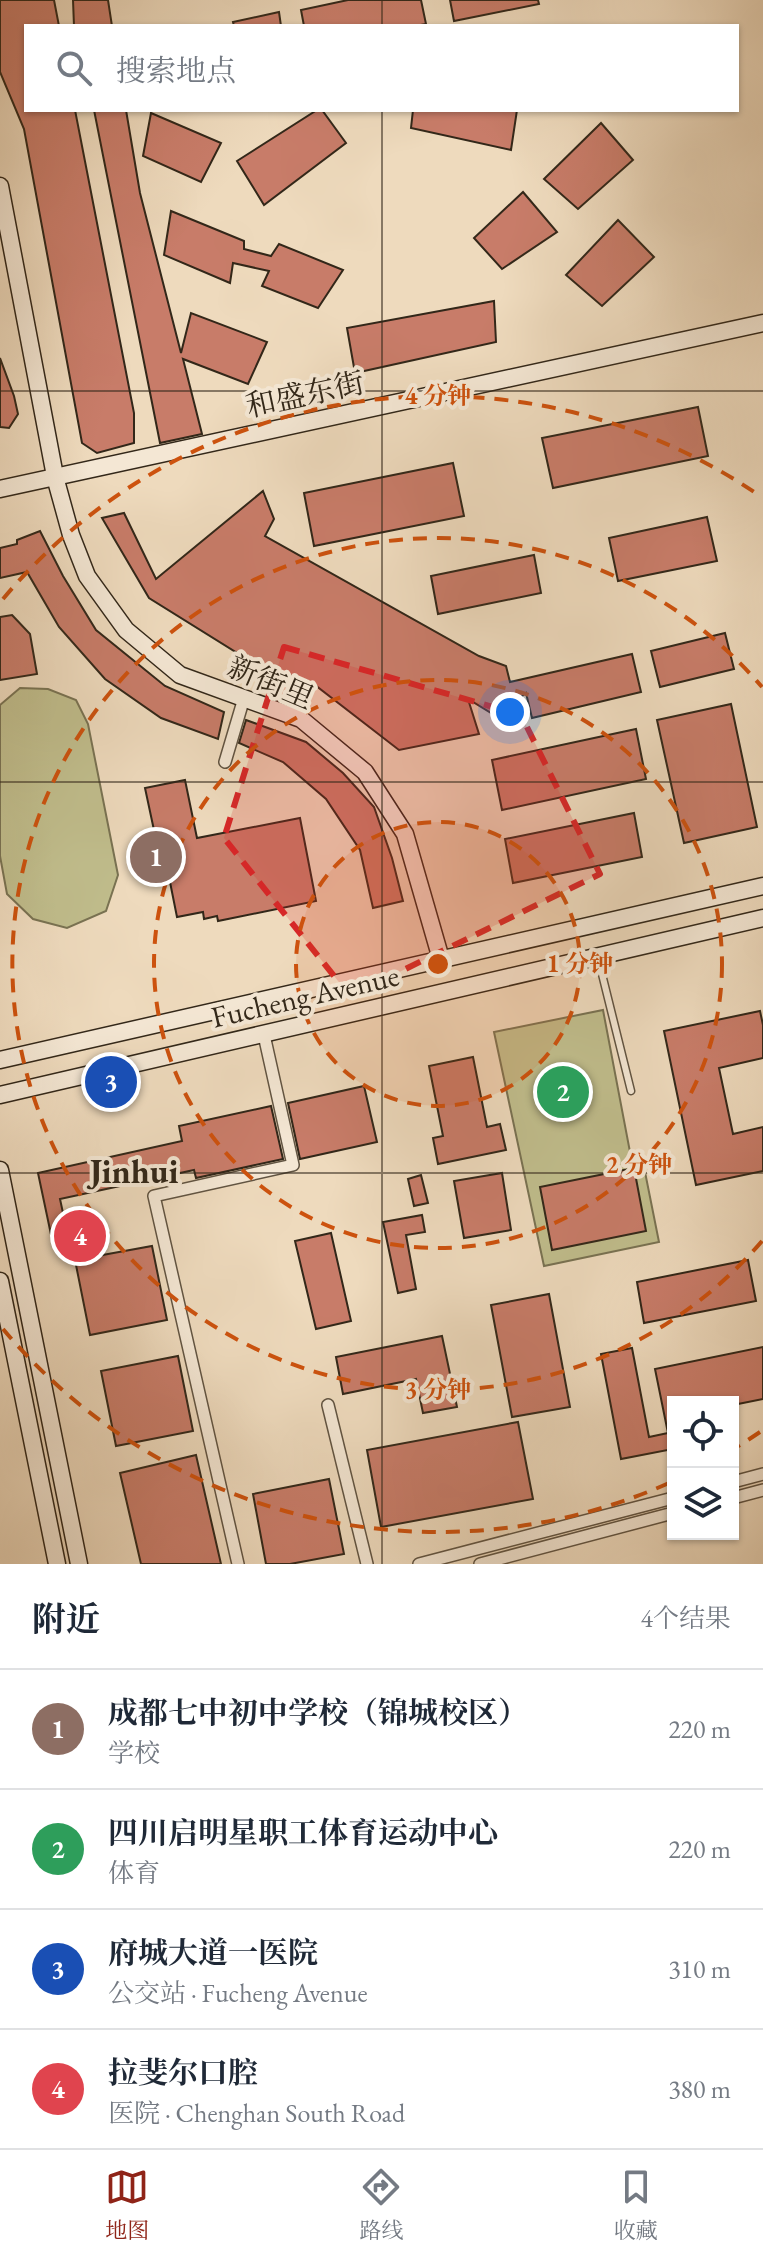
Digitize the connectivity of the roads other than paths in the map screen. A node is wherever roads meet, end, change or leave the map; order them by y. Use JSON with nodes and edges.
{"nodes":[{"id":1,"x":0,"y":186,"type":"edge"},
{"id":2,"x":763,"y":323,"type":"edge"},
{"id":3,"x":55,"y":476,"type":"junction"},
{"id":4,"x":0,"y":489,"type":"edge"},
{"id":5,"x":244,"y":698,"type":"junction"},
{"id":6,"x":225,"y":762,"type":"dead end"},
{"id":7,"x":763,"y":886,"type":"edge"},
{"id":8,"x":763,"y":918,"type":"edge"},
{"id":9,"x":598,"y":958,"type":"junction"},
{"id":10,"x":441,"y":959,"type":"junction"},
{"id":11,"x":264,"y":1035,"type":"junction"},
{"id":12,"x":0,"y":1060,"type":"edge"},
{"id":13,"x":631,"y":1091,"type":"dead end"},
{"id":14,"x":0,"y":1095,"type":"edge"},
{"id":15,"x":0,"y":1170,"type":"edge"},
{"id":16,"x":0,"y":1281,"type":"edge"},
{"id":17,"x":328,"y":1405,"type":"dead end"},
{"id":18,"x":763,"y":1474,"type":"edge"},
{"id":19,"x":739,"y":1480,"type":"edge"},
{"id":20,"x":763,"y":1490,"type":"edge"},
{"id":21,"x":739,"y":1496,"type":"edge"},
{"id":22,"x":667,"y":1500,"type":"edge"},
{"id":23,"x":667,"y":1515,"type":"edge"},
{"id":24,"x":57,"y":1564,"type":"edge"},
{"id":25,"x":79,"y":1564,"type":"edge"},
{"id":26,"x":238,"y":1564,"type":"edge"},
{"id":27,"x":367,"y":1564,"type":"edge"},
{"id":28,"x":419,"y":1564,"type":"edge"},
{"id":29,"x":480,"y":1564,"type":"edge"}],
"edges":[{"from":1,"to":3,"type":"main road","name":"新街里"},
{"from":2,"to":3,"type":"main road","name":"和盛东街"},
{"from":3,"to":4,"type":"main road","name":"和盛东街"},
{"from":3,"to":5,"type":"main road","name":"新街里"},
{"from":5,"to":6,"type":"street"},
{"from":5,"to":10,"type":"main road","name":"新街里"},
{"from":7,"to":10,"type":"main road","name":"Fucheng Avenue"},
{"from":8,"to":9,"type":"main road","name":"Fucheng Avenue"},
{"from":9,"to":11,"type":"main road","name":"Fucheng Avenue"},
{"from":9,"to":13,"type":"lane"},
{"from":10,"to":12,"type":"main road","name":"Fucheng Avenue"},
{"from":11,"to":14,"type":"main road","name":"Fucheng Avenue"},
{"from":11,"to":26,"type":"street"},
{"from":15,"to":25,"type":"main road"},
{"from":16,"to":24,"type":"main road"},
{"from":17,"to":27,"type":"street"},
{"from":18,"to":19,"type":"street"},
{"from":20,"to":21,"type":"street"},
{"from":22,"to":28,"type":"street"},
{"from":23,"to":29,"type":"street"}]}
